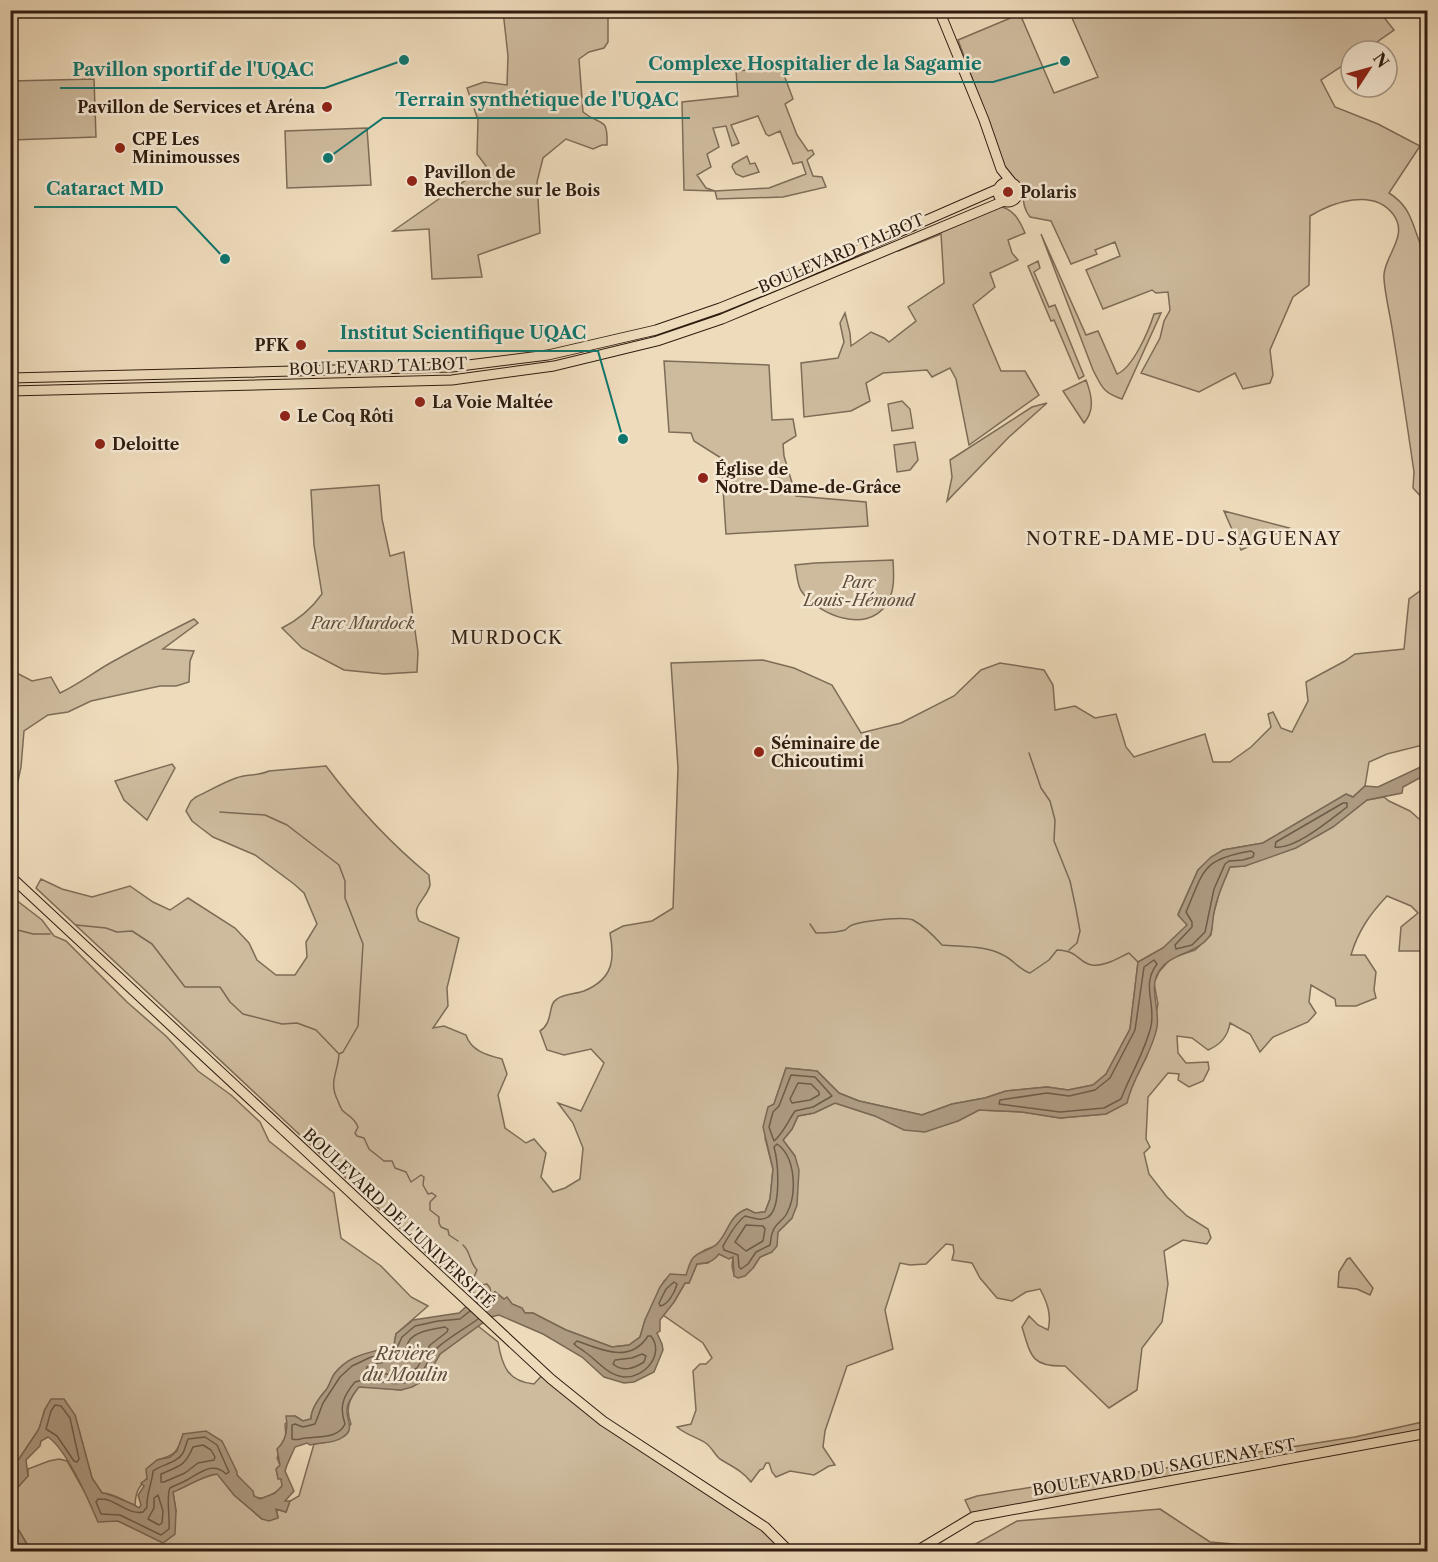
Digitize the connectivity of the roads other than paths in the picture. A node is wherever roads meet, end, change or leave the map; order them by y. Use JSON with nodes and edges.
{"nodes":[{"id":1,"x":939,"y":10,"type":"edge"},
{"id":2,"x":1001,"y":169,"type":"junction"},
{"id":3,"x":1012,"y":184,"type":"junction"},
{"id":4,"x":1000,"y":187,"type":"junction"},
{"id":5,"x":1004,"y":201,"type":"junction"},
{"id":6,"x":10,"y":378,"type":"edge"},
{"id":7,"x":10,"y":391,"type":"edge"},
{"id":8,"x":10,"y":876,"type":"edge"},
{"id":9,"x":1428,"y":1433,"type":"edge"},
{"id":10,"x":790,"y":1551,"type":"edge"},
{"id":11,"x":915,"y":1551,"type":"edge"}],
"edges":[{"from":1,"to":2,"type":"main road"},
{"from":2,"to":3,"type":"main road"},
{"from":2,"to":4,"type":"main road"},
{"from":3,"to":4,"type":"main road"},
{"from":3,"to":5,"type":"main road"},
{"from":4,"to":5,"type":"main road"},
{"from":4,"to":6,"type":"main road","name":"BOULEVARD TALBOT"},
{"from":5,"to":7,"type":"main road","name":"BOULEVARD TALBOT"},
{"from":8,"to":10,"type":"main road","name":"BOULEVARD DE L'UNIVERSITÉ"},
{"from":9,"to":11,"type":"main road","name":"BOULEVARD DU SAGUENAY EST"}]}
